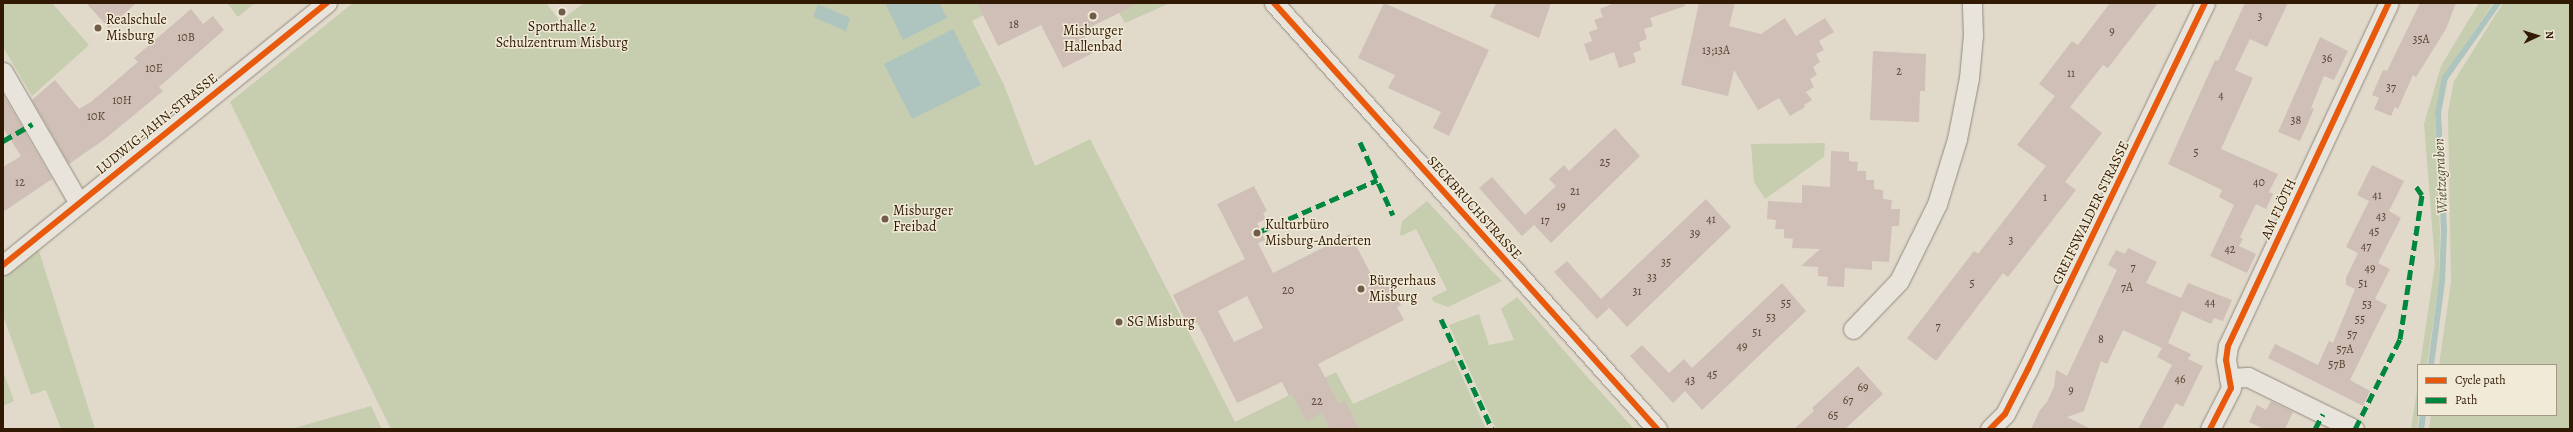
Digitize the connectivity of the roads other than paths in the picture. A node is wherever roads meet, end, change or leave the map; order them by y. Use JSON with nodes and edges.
{"nodes":[{"id":1,"x":327,"y":3,"type":"edge"},
{"id":2,"x":1274,"y":3,"type":"edge"},
{"id":3,"x":1972,"y":3,"type":"edge"},
{"id":4,"x":2205,"y":3,"type":"edge"},
{"id":5,"x":2389,"y":3,"type":"edge"},
{"id":6,"x":3,"y":72,"type":"edge"},
{"id":7,"x":79,"y":203,"type":"junction"},
{"id":8,"x":3,"y":265,"type":"edge"},
{"id":9,"x":1853,"y":329,"type":"dead end"},
{"id":10,"x":2229,"y":378,"type":"junction"},
{"id":11,"x":1657,"y":429,"type":"edge"},
{"id":12,"x":1990,"y":429,"type":"edge"},
{"id":13,"x":2210,"y":429,"type":"edge"},
{"id":14,"x":2354,"y":429,"type":"edge"}],
"edges":[{"from":1,"to":7,"type":"street","name":"LUDWIG-JAHN-STRASSE"},
{"from":2,"to":11,"type":"street","name":"SECKBRUCHSTRASSE"},
{"from":3,"to":9,"type":"street"},
{"from":4,"to":12,"type":"street","name":"GREIFSWALDER STRASSE"},
{"from":5,"to":10,"type":"street","name":"AM FLÖTH"},
{"from":6,"to":7,"type":"street"},
{"from":7,"to":8,"type":"street","name":"LUDWIG-JAHN-STRASSE"},
{"from":10,"to":13,"type":"street","name":"AM FLÖTH"},
{"from":10,"to":14,"type":"street"}]}
